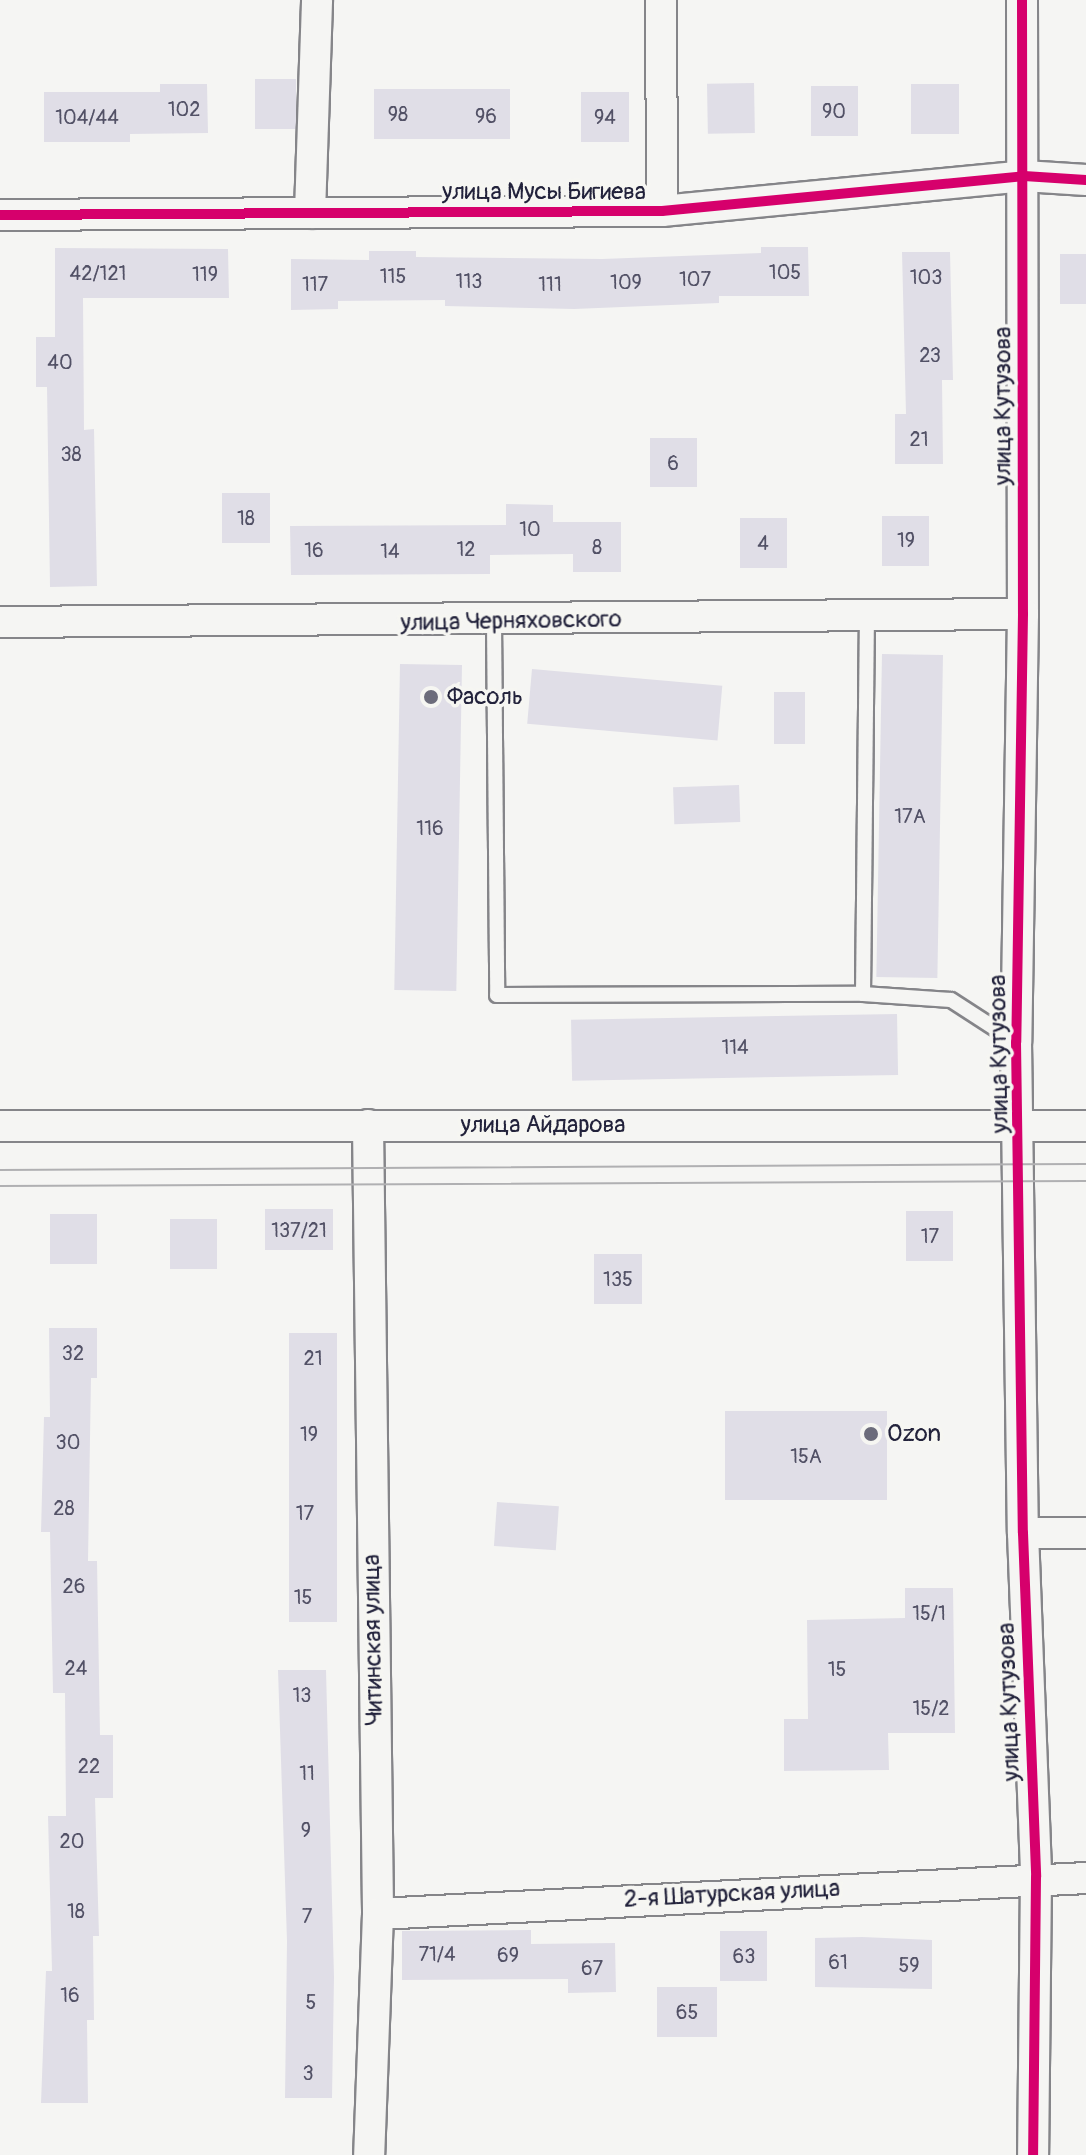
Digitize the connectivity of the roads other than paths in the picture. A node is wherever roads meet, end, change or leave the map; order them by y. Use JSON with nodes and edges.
{"nodes":[{"id":1,"x":317,"y":0,"type":"edge"},
{"id":2,"x":661,"y":0,"type":"edge"},
{"id":3,"x":1022,"y":0,"type":"edge"},
{"id":4,"x":1024,"y":176,"type":"junction"},
{"id":5,"x":1086,"y":180,"type":"edge"},
{"id":6,"x":662,"y":211,"type":"junction"},
{"id":7,"x":310,"y":213,"type":"junction"},
{"id":8,"x":0,"y":215,"type":"edge"},
{"id":9,"x":1023,"y":614,"type":"junction"},
{"id":10,"x":867,"y":616,"type":"junction"},
{"id":11,"x":0,"y":622,"type":"edge"},
{"id":12,"x":494,"y":622,"type":"junction"},
{"id":13,"x":863,"y":994,"type":"junction"},
{"id":14,"x":1016,"y":1042,"type":"junction"},
{"id":15,"x":368,"y":1125,"type":"junction"},
{"id":16,"x":0,"y":1126,"type":"edge"},
{"id":17,"x":1020,"y":1126,"type":"junction"},
{"id":18,"x":1086,"y":1126,"type":"edge"},
{"id":19,"x":1023,"y":1533,"type":"junction"},
{"id":20,"x":1086,"y":1533,"type":"edge"},
{"id":21,"x":1036,"y":1877,"type":"junction"},
{"id":22,"x":1086,"y":1878,"type":"edge"},
{"id":23,"x":378,"y":1914,"type":"junction"},
{"id":24,"x":369,"y":2155,"type":"edge"},
{"id":25,"x":1033,"y":2155,"type":"edge"}],
"edges":[{"from":1,"to":7,"type":"street"},
{"from":2,"to":6,"type":"street"},
{"from":3,"to":4,"type":"street","name":"улица Кутузова"},
{"from":4,"to":5,"type":"street","name":"улица Мусы Бигиева"},
{"from":4,"to":6,"type":"street","name":"улица Мусы Бигиева"},
{"from":4,"to":9,"type":"street","name":"улица Кутузова"},
{"from":6,"to":7,"type":"street","name":"улица Мусы Бигиева"},
{"from":7,"to":8,"type":"street","name":"улица Мусы Бигиева"},
{"from":9,"to":10,"type":"street","name":"улица Черняховского"},
{"from":9,"to":14,"type":"street","name":"улица Кутузова"},
{"from":10,"to":12,"type":"street","name":"улица Черняховского"},
{"from":10,"to":13,"type":"lane"},
{"from":11,"to":12,"type":"street","name":"улица Черняховского"},
{"from":12,"to":13,"type":"lane"},
{"from":13,"to":14,"type":"lane"},
{"from":14,"to":17,"type":"street","name":"улица Кутузова"},
{"from":15,"to":16,"type":"street","name":"улица Айдарова"},
{"from":15,"to":17,"type":"street","name":"улица Айдарова"},
{"from":15,"to":23,"type":"street","name":"Читинская улица"},
{"from":17,"to":18,"type":"street","name":"улица Айдарова"},
{"from":17,"to":19,"type":"street","name":"улица Кутузова"},
{"from":19,"to":20,"type":"street"},
{"from":19,"to":21,"type":"street","name":"улица Кутузова"},
{"from":21,"to":22,"type":"street","name":"2-я Шатурская улица"},
{"from":21,"to":23,"type":"street","name":"2-я Шатурская улица"},
{"from":21,"to":25,"type":"street","name":"улица Кутузова"},
{"from":23,"to":24,"type":"street","name":"Читинская улица"}]}
